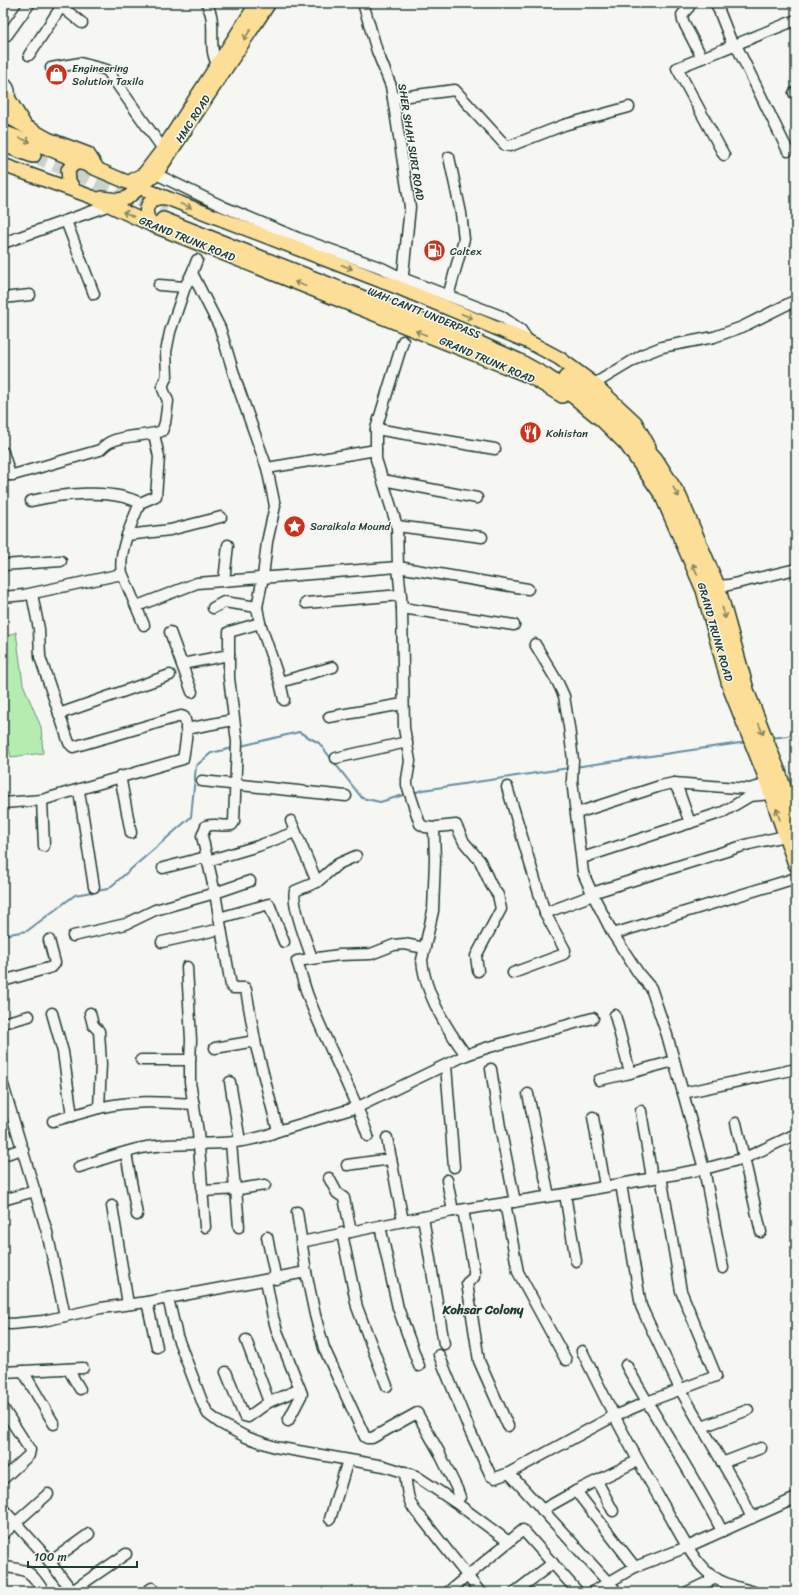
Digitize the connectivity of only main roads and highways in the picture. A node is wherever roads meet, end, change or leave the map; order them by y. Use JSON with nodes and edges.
{"nodes":[{"id":1,"x":257,"y":3,"type":"edge"},
{"id":2,"x":269,"y":3,"type":"edge"},
{"id":3,"x":220,"y":68,"type":"junction"},
{"id":4,"x":5,"y":108,"type":"edge"},
{"id":5,"x":3,"y":132,"type":"edge"},
{"id":6,"x":3,"y":144,"type":"edge"},
{"id":7,"x":3,"y":154,"type":"edge"},
{"id":8,"x":85,"y":163,"type":"junction"},
{"id":9,"x":3,"y":165,"type":"edge"},
{"id":10,"x":97,"y":168,"type":"junction"},
{"id":11,"x":124,"y":181,"type":"junction"},
{"id":12,"x":141,"y":188,"type":"junction"},
{"id":13,"x":74,"y":190,"type":"junction"},
{"id":14,"x":114,"y":203,"type":"junction"},
{"id":15,"x":162,"y":214,"type":"junction"},
{"id":16,"x":649,"y":463,"type":"junction"},
{"id":17,"x":770,"y":780,"type":"junction"},
{"id":18,"x":794,"y":813,"type":"edge"},
{"id":19,"x":791,"y":831,"type":"edge"},
{"id":20,"x":796,"y":864,"type":"edge"}],
"edges":[{"from":1,"to":3,"type":"main road","name":"HMC ROAD"},
{"from":2,"to":3,"type":"main road","name":"HMC ROAD","one_way":true},
{"from":3,"to":11,"type":"main road","name":"HMC ROAD"},
{"from":3,"to":12,"type":"main road","name":"HMC ROAD"},
{"from":4,"to":10,"type":"main road"},
{"from":5,"to":8,"type":"main road","name":"GRAND TRUNK ROAD","one_way":true},
{"from":6,"to":7,"type":"highway"},
{"from":8,"to":10,"type":"main road","name":"GRAND TRUNK ROAD"},
{"from":8,"to":13,"type":"main road"},
{"from":9,"to":13,"type":"main road"},
{"from":10,"to":11,"type":"main road","name":"GRAND TRUNK ROAD"},
{"from":11,"to":12,"type":"main road","name":"GRAND TRUNK ROAD"},
{"from":11,"to":14,"type":"main road"},
{"from":12,"to":14,"type":"main road","name":"HMC ROAD"},
{"from":12,"to":15,"type":"main road","name":"GRAND TRUNK ROAD"},
{"from":13,"to":14,"type":"main road"},
{"from":15,"to":14,"type":"main road","name":"GRAND TRUNK ROAD","one_way":true},
{"from":15,"to":16,"type":"highway","name":"WAH CANTT UNDERPASS"},
{"from":15,"to":16,"type":"main road","name":"GRAND TRUNK ROAD","one_way":true},
{"from":16,"to":17,"type":"highway","name":"GRAND TRUNK ROAD"},
{"from":17,"to":18,"type":"highway","name":"GRAND TRUNK ROAD"},
{"from":19,"to":17,"type":"highway","name":"GRAND TRUNK ROAD","one_way":true},
{"from":18,"to":19,"type":"highway","name":"GRAND TRUNK ROAD"},
{"from":19,"to":20,"type":"highway","name":"GRAND TRUNK ROAD"}]}
